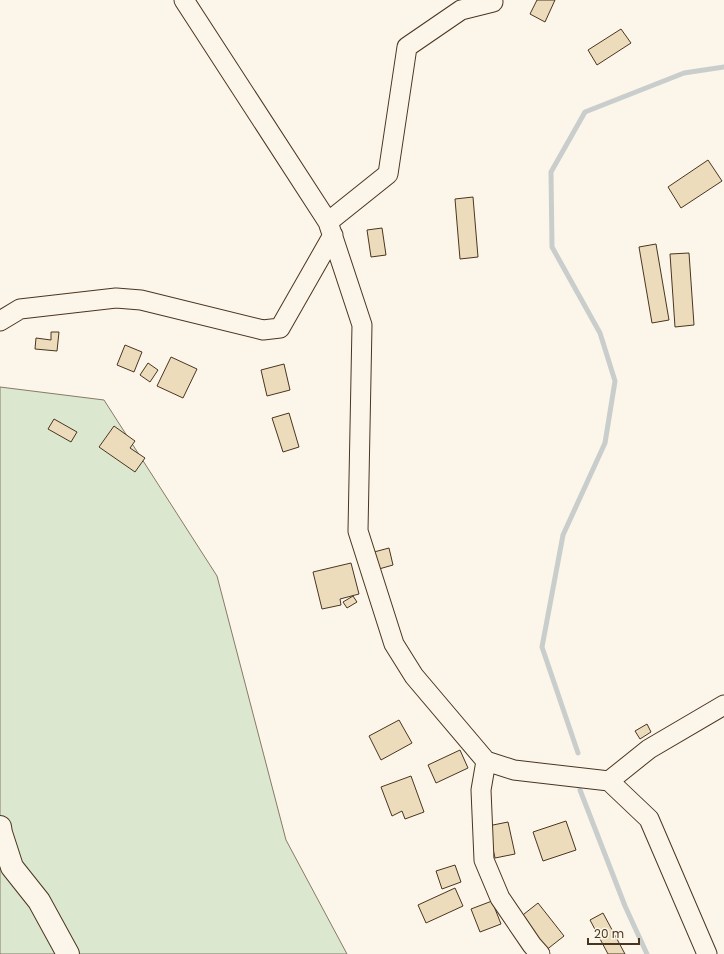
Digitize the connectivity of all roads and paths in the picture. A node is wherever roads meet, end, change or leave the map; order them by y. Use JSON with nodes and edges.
{"nodes":[{"id":1,"x":184,"y":0,"type":"edge"},
{"id":2,"x":493,"y":2,"type":"dead end"},
{"id":3,"x":330,"y":228,"type":"junction"},
{"id":4,"x":0,"y":321,"type":"edge"},
{"id":5,"x":724,"y":704,"type":"edge"},
{"id":6,"x":486,"y":761,"type":"junction"},
{"id":7,"x":609,"y":780,"type":"junction"},
{"id":8,"x":0,"y":827,"type":"edge"},
{"id":9,"x":68,"y":954,"type":"edge"},
{"id":10,"x":540,"y":954,"type":"edge"},
{"id":11,"x":706,"y":954,"type":"edge"}],
"edges":[{"from":1,"to":3,"type":"street"},
{"from":2,"to":3,"type":"street"},
{"from":3,"to":4,"type":"street"},
{"from":3,"to":6,"type":"street"},
{"from":5,"to":7,"type":"street"},
{"from":6,"to":7,"type":"street"},
{"from":6,"to":10,"type":"street"},
{"from":7,"to":11,"type":"street"},
{"from":8,"to":9,"type":"main road"}]}
